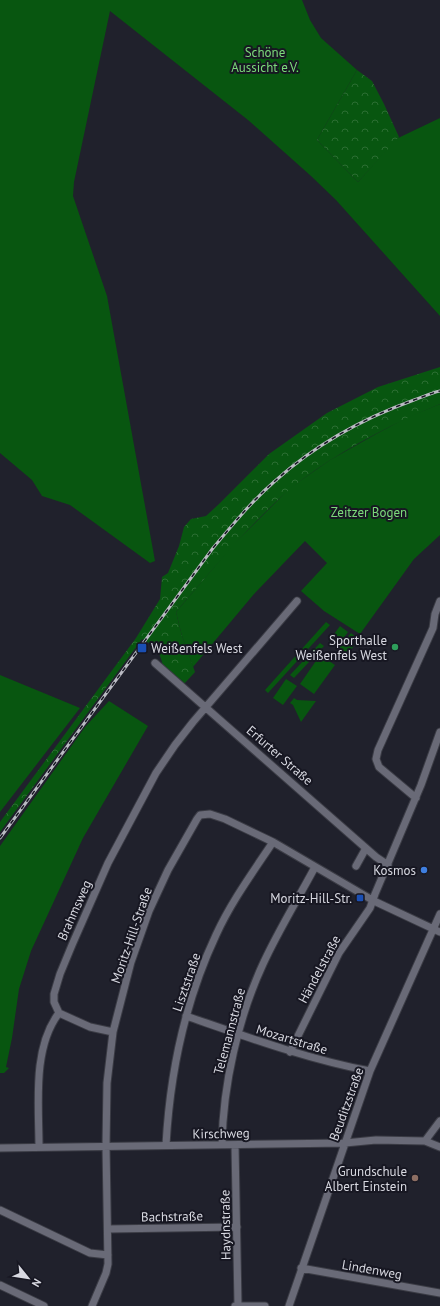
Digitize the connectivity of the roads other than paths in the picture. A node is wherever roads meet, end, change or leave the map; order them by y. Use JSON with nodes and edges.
{"nodes":[{"id":1,"x":297,"y":601,"type":"dead end"},
{"id":2,"x":440,"y":602,"type":"edge"},
{"id":3,"x":155,"y":663,"type":"dead end"},
{"id":4,"x":207,"y":707,"type":"junction"},
{"id":5,"x":440,"y":732,"type":"edge"},
{"id":6,"x":416,"y":798,"type":"junction"},
{"id":7,"x":273,"y":842,"type":"junction"},
{"id":8,"x":366,"y":848,"type":"junction"},
{"id":9,"x":388,"y":865,"type":"junction"},
{"id":10,"x":356,"y":866,"type":"dead end"},
{"id":11,"x":315,"y":867,"type":"junction"},
{"id":12,"x":374,"y":901,"type":"junction"},
{"id":13,"x":440,"y":914,"type":"edge"},
{"id":14,"x":437,"y":931,"type":"edge"},
{"id":15,"x":59,"y":1013,"type":"junction"},
{"id":16,"x":186,"y":1016,"type":"junction"},
{"id":17,"x":113,"y":1032,"type":"junction"},
{"id":18,"x":238,"y":1034,"type":"junction"},
{"id":19,"x":290,"y":1052,"type":"junction"},
{"id":20,"x":370,"y":1071,"type":"junction"},
{"id":21,"x":440,"y":1121,"type":"edge"},
{"id":22,"x":425,"y":1141,"type":"junction"},
{"id":23,"x":345,"y":1143,"type":"junction"},
{"id":24,"x":222,"y":1144,"type":"junction"},
{"id":25,"x":235,"y":1144,"type":"junction"},
{"id":26,"x":166,"y":1145,"type":"junction"},
{"id":27,"x":106,"y":1146,"type":"junction"},
{"id":28,"x":40,"y":1147,"type":"junction"},
{"id":29,"x":440,"y":1147,"type":"edge"},
{"id":30,"x":0,"y":1148,"type":"edge"},
{"id":31,"x":0,"y":1210,"type":"edge"},
{"id":32,"x":237,"y":1227,"type":"junction"},
{"id":33,"x":108,"y":1229,"type":"junction"},
{"id":34,"x":108,"y":1255,"type":"junction"},
{"id":35,"x":301,"y":1268,"type":"junction"},
{"id":36,"x":0,"y":1285,"type":"edge"},
{"id":37,"x":440,"y":1293,"type":"edge"},
{"id":38,"x":44,"y":1306,"type":"edge"},
{"id":39,"x":92,"y":1306,"type":"edge"},
{"id":40,"x":237,"y":1306,"type":"edge"},
{"id":41,"x":265,"y":1306,"type":"edge"},
{"id":42,"x":289,"y":1306,"type":"edge"}],
"edges":[{"from":1,"to":4,"type":"street","name":"Brahmsweg"},
{"from":2,"to":6,"type":"street"},
{"from":3,"to":4,"type":"street","name":"Erfurter Straße"},
{"from":4,"to":8,"type":"street","name":"Erfurter Straße"},
{"from":4,"to":15,"type":"street","name":"Brahmsweg"},
{"from":5,"to":6,"type":"street","name":"Händelstraße"},
{"from":6,"to":9,"type":"street","name":"Händelstraße"},
{"from":7,"to":11,"type":"street","name":"Moritz-Hill-Straße"},
{"from":7,"to":16,"type":"street","name":"Lisztstraße"},
{"from":7,"to":17,"type":"street","name":"Moritz-Hill-Straße"},
{"from":8,"to":9,"type":"street","name":"Erfurter Straße"},
{"from":8,"to":10,"type":"street"},
{"from":9,"to":12,"type":"street","name":"Händelstraße"},
{"from":11,"to":12,"type":"street","name":"Moritz-Hill-Straße"},
{"from":11,"to":18,"type":"street","name":"Telemannstraße"},
{"from":12,"to":14,"type":"street","name":"Moritz-Hill-Straße"},
{"from":12,"to":19,"type":"street","name":"Händelstraße"},
{"from":13,"to":14,"type":"street","name":"Beuditzstraße"},
{"from":14,"to":20,"type":"street","name":"Beuditzstraße"},
{"from":15,"to":17,"type":"street"},
{"from":15,"to":28,"type":"street"},
{"from":16,"to":18,"type":"street","name":"Mozartstraße"},
{"from":16,"to":26,"type":"street","name":"Lisztstraße"},
{"from":17,"to":27,"type":"street","name":"Moritz-Hill-Straße"},
{"from":18,"to":19,"type":"street","name":"Mozartstraße"},
{"from":18,"to":24,"type":"street","name":"Telemannstraße"},
{"from":19,"to":20,"type":"street","name":"Mozartstraße"},
{"from":20,"to":23,"type":"street","name":"Beuditzstraße"},
{"from":21,"to":22,"type":"street"},
{"from":22,"to":23,"type":"street","name":"Kirschweg"},
{"from":22,"to":29,"type":"street","name":"Kirschweg"},
{"from":23,"to":25,"type":"street","name":"Kirschweg"},
{"from":23,"to":35,"type":"street","name":"Beuditzstraße"},
{"from":24,"to":25,"type":"street","name":"Kirschweg"},
{"from":24,"to":26,"type":"street","name":"Kirschweg"},
{"from":25,"to":32,"type":"street","name":"Haydnstraße"},
{"from":26,"to":27,"type":"street","name":"Kirschweg"},
{"from":27,"to":28,"type":"street","name":"Kirschweg"},
{"from":27,"to":33,"type":"street","name":"Moritz-Hill-Straße"},
{"from":28,"to":30,"type":"street","name":"Kirschweg"},
{"from":31,"to":34,"type":"street"},
{"from":32,"to":33,"type":"street","name":"Bachstraße"},
{"from":32,"to":40,"type":"street","name":"Haydnstraße"},
{"from":33,"to":34,"type":"street","name":"Moritz-Hill-Straße"},
{"from":34,"to":39,"type":"street","name":"Moritz-Hill-Straße"},
{"from":35,"to":37,"type":"street","name":"Lindenweg"},
{"from":35,"to":42,"type":"street","name":"Beuditzstraße"},
{"from":36,"to":38,"type":"street"},
{"from":40,"to":41,"type":"street"}]}
